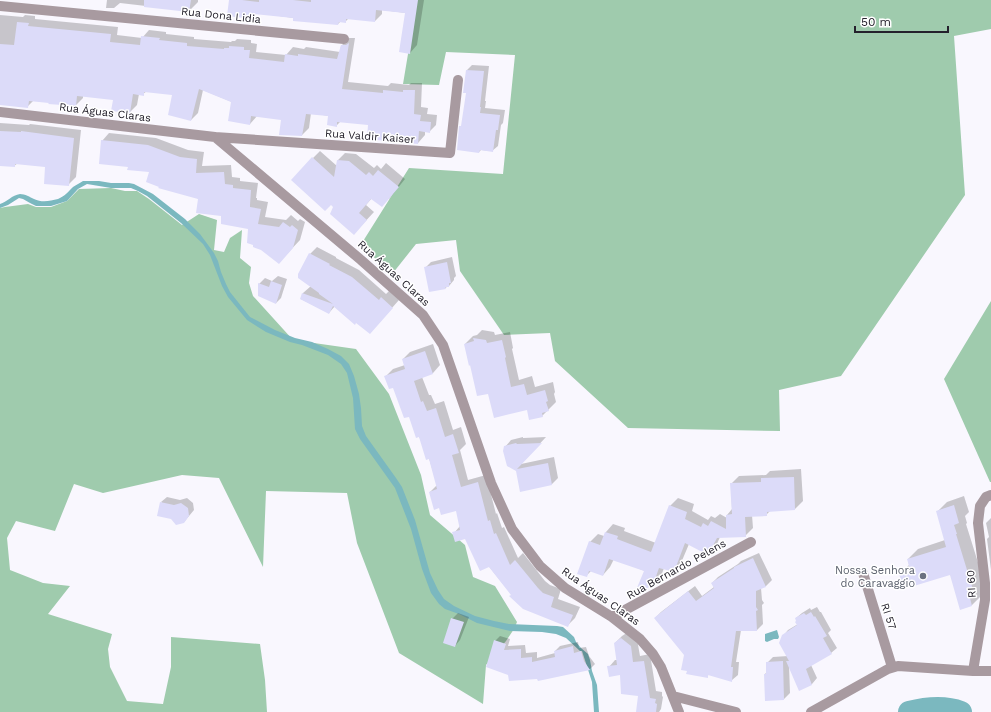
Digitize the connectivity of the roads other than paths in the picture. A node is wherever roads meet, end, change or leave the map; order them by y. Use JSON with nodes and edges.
{"nodes":[{"id":1,"x":0,"y":6,"type":"edge"},
{"id":2,"x":344,"y":40,"type":"dead end"},
{"id":3,"x":458,"y":80,"type":"dead end"},
{"id":4,"x":0,"y":112,"type":"edge"},
{"id":5,"x":215,"y":137,"type":"junction"},
{"id":6,"x":989,"y":496,"type":"edge"},
{"id":7,"x":751,"y":542,"type":"dead end"},
{"id":8,"x":863,"y":573,"type":"dead end"},
{"id":9,"x":988,"y":600,"type":"edge"},
{"id":10,"x":612,"y":617,"type":"junction"},
{"id":11,"x":892,"y":667,"type":"junction"},
{"id":12,"x":973,"y":671,"type":"junction"},
{"id":13,"x":991,"y":671,"type":"edge"},
{"id":14,"x":673,"y":696,"type":"junction"},
{"id":15,"x":679,"y":712,"type":"edge"},
{"id":16,"x":736,"y":712,"type":"edge"},
{"id":17,"x":811,"y":712,"type":"edge"}],
"edges":[{"from":1,"to":2,"type":"street","name":"Rua Dona Lidia"},
{"from":3,"to":5,"type":"street","name":"Rua Valdir Kaiser"},
{"from":4,"to":5,"type":"street","name":"Rua Águas Claras"},
{"from":5,"to":10,"type":"street","name":"Rua Águas Claras"},
{"from":6,"to":9,"type":"street","name":"RI 60"},
{"from":7,"to":10,"type":"street","name":"Rua Bernardo Pelens"},
{"from":8,"to":11,"type":"street","name":"RI 57"},
{"from":9,"to":12,"type":"street","name":"RI 60"},
{"from":10,"to":14,"type":"street","name":"Rua Águas Claras"},
{"from":11,"to":12,"type":"street"},
{"from":11,"to":17,"type":"street"},
{"from":12,"to":13,"type":"street"},
{"from":14,"to":15,"type":"street","name":"Rua Águas Claras"},
{"from":14,"to":16,"type":"street"}]}
